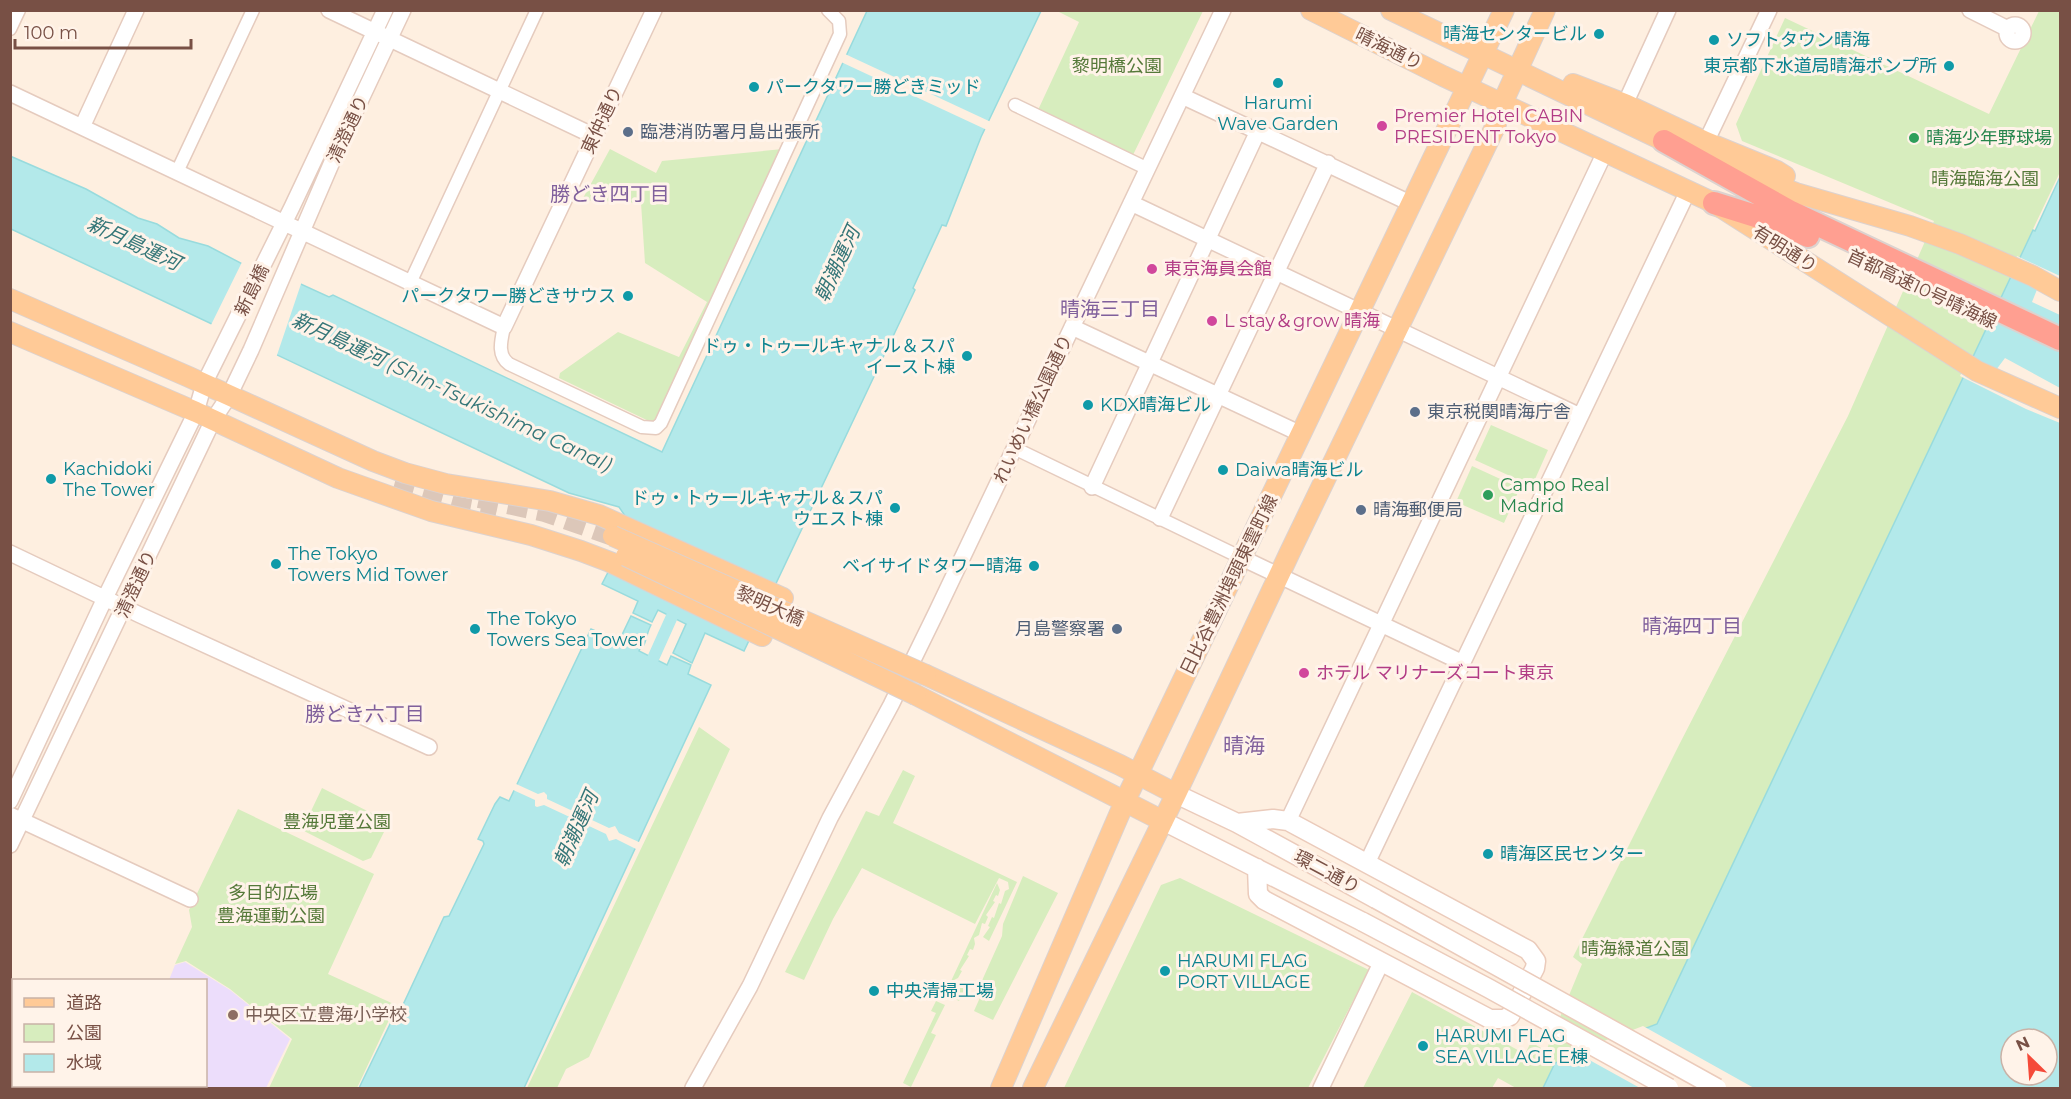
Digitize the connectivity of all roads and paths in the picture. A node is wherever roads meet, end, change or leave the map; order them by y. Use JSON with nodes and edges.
{"nodes":[{"id":1,"x":19,"y":10,"type":"edge"},
{"id":2,"x":136,"y":10,"type":"edge"},
{"id":3,"x":253,"y":10,"type":"edge"},
{"id":4,"x":329,"y":10,"type":"edge"},
{"id":5,"x":385,"y":10,"type":"edge"},
{"id":6,"x":403,"y":10,"type":"edge"},
{"id":7,"x":537,"y":10,"type":"edge"},
{"id":8,"x":654,"y":10,"type":"edge"},
{"id":9,"x":828,"y":10,"type":"edge"},
{"id":10,"x":1223,"y":10,"type":"edge"},
{"id":11,"x":1311,"y":10,"type":"edge"},
{"id":12,"x":1391,"y":10,"type":"edge"},
{"id":13,"x":1504,"y":10,"type":"edge"},
{"id":14,"x":1545,"y":10,"type":"edge"},
{"id":15,"x":1668,"y":10,"type":"edge"},
{"id":16,"x":1768,"y":10,"type":"edge"},
{"id":17,"x":1970,"y":10,"type":"edge"},
{"id":18,"x":10,"y":29,"type":"edge"},
{"id":19,"x":2008,"y":29,"type":"dead end"},
{"id":20,"x":375,"y":32,"type":"junction"},
{"id":21,"x":390,"y":39,"type":"junction"},
{"id":22,"x":1484,"y":54,"type":"junction"},
{"id":23,"x":1518,"y":70,"type":"junction"},
{"id":24,"x":1468,"y":87,"type":"junction"},
{"id":25,"x":1556,"y":88,"type":"junction"},
{"id":26,"x":499,"y":91,"type":"junction"},
{"id":27,"x":10,"y":93,"type":"edge"},
{"id":28,"x":1182,"y":96,"type":"junction"},
{"id":29,"x":1502,"y":104,"type":"junction"},
{"id":30,"x":1625,"y":104,"type":"junction"},
{"id":31,"x":1015,"y":105,"type":"dead end"},
{"id":32,"x":82,"y":127,"type":"junction"},
{"id":33,"x":1258,"y":131,"type":"junction"},
{"id":34,"x":594,"y":136,"type":"junction"},
{"id":35,"x":1664,"y":141,"type":"joint"},
{"id":36,"x":1706,"y":142,"type":"junction"},
{"id":37,"x":1605,"y":152,"type":"junction"},
{"id":38,"x":1328,"y":163,"type":"junction"},
{"id":39,"x":1148,"y":169,"type":"junction"},
{"id":40,"x":177,"y":172,"type":"junction"},
{"id":41,"x":1688,"y":191,"type":"junction"},
{"id":42,"x":1131,"y":203,"type":"junction"},
{"id":43,"x":1714,"y":203,"type":"junction"},
{"id":44,"x":1412,"y":204,"type":"junction"},
{"id":45,"x":1790,"y":210,"type":"junction"},
{"id":46,"x":284,"y":224,"type":"junction"},
{"id":47,"x":302,"y":232,"type":"junction"},
{"id":48,"x":276,"y":239,"type":"joint"},
{"id":49,"x":1209,"y":240,"type":"junction"},
{"id":50,"x":295,"y":249,"type":"joint"},
{"id":51,"x":1277,"y":272,"type":"junction"},
{"id":52,"x":410,"y":283,"type":"junction"},
{"id":53,"x":2061,"y":291,"type":"edge"},
{"id":54,"x":10,"y":300,"type":"edge"},
{"id":55,"x":1360,"y":312,"type":"junction"},
{"id":56,"x":504,"y":327,"type":"junction"},
{"id":57,"x":1072,"y":327,"type":"junction"},
{"id":58,"x":1397,"y":328,"type":"junction"},
{"id":59,"x":10,"y":332,"type":"edge"},
{"id":60,"x":10,"y":337,"type":"edge"},
{"id":61,"x":2061,"y":339,"type":"edge"},
{"id":62,"x":228,"y":340,"type":"joint"},
{"id":63,"x":251,"y":350,"type":"joint"},
{"id":64,"x":2061,"y":354,"type":"edge"},
{"id":65,"x":63,"y":355,"type":"junction"},
{"id":66,"x":1151,"y":364,"type":"junction"},
{"id":67,"x":167,"y":368,"type":"junction"},
{"id":68,"x":1498,"y":377,"type":"junction"},
{"id":69,"x":204,"y":384,"type":"junction"},
{"id":70,"x":155,"y":394,"type":"junction"},
{"id":71,"x":1218,"y":395,"type":"junction"},
{"id":72,"x":229,"y":396,"type":"junction"},
{"id":73,"x":2061,"y":408,"type":"edge"},
{"id":74,"x":204,"y":416,"type":"junction"},
{"id":75,"x":1580,"y":416,"type":"junction"},
{"id":76,"x":1301,"y":434,"type":"junction"},
{"id":77,"x":1014,"y":448,"type":"junction"},
{"id":78,"x":386,"y":466,"type":"junction"},
{"id":79,"x":1092,"y":487,"type":"junction"},
{"id":80,"x":375,"y":492,"type":"junction"},
{"id":81,"x":1160,"y":518,"type":"junction"},
{"id":82,"x":10,"y":553,"type":"edge"},
{"id":83,"x":1242,"y":558,"type":"junction"},
{"id":84,"x":1279,"y":576,"type":"junction"},
{"id":85,"x":105,"y":598,"type":"junction"},
{"id":86,"x":125,"y":608,"type":"junction"},
{"id":87,"x":1381,"y":624,"type":"junction"},
{"id":88,"x":1463,"y":663,"type":"junction"},
{"id":89,"x":926,"y":675,"type":"junction"},
{"id":90,"x":916,"y":695,"type":"junction"},
{"id":91,"x":429,"y":747,"type":"dead end"},
{"id":92,"x":1138,"y":774,"type":"junction"},
{"id":93,"x":1176,"y":794,"type":"junction"},
{"id":94,"x":10,"y":801,"type":"edge"},
{"id":95,"x":1125,"y":801,"type":"junction"},
{"id":96,"x":17,"y":818,"type":"edge"},
{"id":97,"x":1164,"y":821,"type":"junction"},
{"id":98,"x":1288,"y":821,"type":"junction"},
{"id":99,"x":1237,"y":824,"type":"junction"},
{"id":100,"x":10,"y":845,"type":"edge"},
{"id":101,"x":1367,"y":863,"type":"junction"},
{"id":102,"x":1257,"y":868,"type":"junction"},
{"id":103,"x":190,"y":899,"type":"dead end"},
{"id":104,"x":1382,"y":961,"type":"junction"},
{"id":105,"x":693,"y":1089,"type":"edge"},
{"id":106,"x":1001,"y":1089,"type":"edge"},
{"id":107,"x":1032,"y":1089,"type":"edge"},
{"id":108,"x":1321,"y":1089,"type":"edge"},
{"id":109,"x":1669,"y":1089,"type":"edge"},
{"id":110,"x":1717,"y":1089,"type":"edge"}],
"edges":[{"from":1,"to":18,"type":"street"},
{"from":2,"to":32,"type":"street"},
{"from":3,"to":40,"type":"street"},
{"from":4,"to":20,"type":"street"},
{"from":5,"to":20,"type":"street","name":"清澄通り"},
{"from":6,"to":21,"type":"street","name":"清澄通り"},
{"from":7,"to":26,"type":"street"},
{"from":8,"to":34,"type":"street","name":"東仲通り"},
{"from":9,"to":56,"type":"street"},
{"from":10,"to":28,"type":"street","name":"れいめい橋公園通り"},
{"from":11,"to":24,"type":"main road","name":"晴海通り"},
{"from":12,"to":22,"type":"main road","name":"晴海通り"},
{"from":13,"to":22,"type":"main road"},
{"from":14,"to":23,"type":"main road"},
{"from":15,"to":30,"type":"street"},
{"from":16,"to":36,"type":"street"},
{"from":17,"to":19,"type":"street"},
{"from":20,"to":21,"type":"street"},
{"from":20,"to":46,"type":"street","name":"清澄通り"},
{"from":21,"to":26,"type":"street"},
{"from":21,"to":47,"type":"street","name":"清澄通り"},
{"from":22,"to":23,"type":"main road","name":"晴海通り"},
{"from":22,"to":24,"type":"main road"},
{"from":23,"to":25,"type":"main road"},
{"from":23,"to":29,"type":"main road"},
{"from":24,"to":29,"type":"main road","name":"晴海通り"},
{"from":24,"to":44,"type":"main road","name":"日比谷豊洲埠頭東雲町線"},
{"from":25,"to":30,"type":"main road"},
{"from":25,"to":35,"type":"main road"},
{"from":26,"to":34,"type":"street"},
{"from":26,"to":52,"type":"street"},
{"from":27,"to":32,"type":"street"},
{"from":28,"to":33,"type":"street"},
{"from":28,"to":39,"type":"street","name":"れいめい橋公園通り"},
{"from":29,"to":37,"type":"main road","name":"有明通り"},
{"from":29,"to":58,"type":"main road"},
{"from":30,"to":36,"type":"main road"},
{"from":31,"to":39,"type":"street"},
{"from":32,"to":40,"type":"street"},
{"from":33,"to":38,"type":"street"},
{"from":33,"to":49,"type":"street"},
{"from":34,"to":56,"type":"street","name":"東仲通り"},
{"from":35,"to":45,"type":"highway"},
{"from":36,"to":45,"type":"main road"},
{"from":37,"to":41,"type":"main road","name":"有明通り"},
{"from":37,"to":68,"type":"street"},
{"from":38,"to":44,"type":"street"},
{"from":38,"to":51,"type":"street"},
{"from":39,"to":42,"type":"street","name":"れいめい橋公園通り"},
{"from":40,"to":46,"type":"street"},
{"from":41,"to":43,"type":"main road","name":"有明通り"},
{"from":41,"to":75,"type":"street"},
{"from":42,"to":49,"type":"street"},
{"from":42,"to":57,"type":"street","name":"れいめい橋公園通り"},
{"from":43,"to":45,"type":"highway"},
{"from":43,"to":73,"type":"main road","name":"有明通り"},
{"from":44,"to":55,"type":"main road","name":"日比谷豊洲埠頭東雲町線"},
{"from":45,"to":53,"type":"main road"},
{"from":45,"to":61,"type":"highway","name":"首都高速10号晴海線"},
{"from":45,"to":64,"type":"highway","name":"首都高速10号晴海線"},
{"from":46,"to":47,"type":"street"},
{"from":46,"to":48,"type":"street","name":"清澄通り"},
{"from":47,"to":50,"type":"street","name":"清澄通り"},
{"from":47,"to":52,"type":"street"},
{"from":48,"to":62,"type":"street","name":"新島橋"},
{"from":49,"to":51,"type":"street"},
{"from":49,"to":66,"type":"street"},
{"from":50,"to":63,"type":"street","name":"新島橋"},
{"from":51,"to":55,"type":"street"},
{"from":51,"to":71,"type":"street"},
{"from":52,"to":56,"type":"street"},
{"from":54,"to":67,"type":"main road"},
{"from":55,"to":58,"type":"street"},
{"from":55,"to":76,"type":"main road","name":"日比谷豊洲埠頭東雲町線"},
{"from":57,"to":66,"type":"street"},
{"from":57,"to":77,"type":"street","name":"れいめい橋公園通り"},
{"from":58,"to":68,"type":"street"},
{"from":58,"to":84,"type":"main road"},
{"from":59,"to":65,"type":"main road"},
{"from":60,"to":65,"type":"main road"},
{"from":62,"to":69,"type":"street","name":"清澄通り"},
{"from":63,"to":72,"type":"street","name":"清澄通り"},
{"from":65,"to":70,"type":"main road"},
{"from":66,"to":71,"type":"street"},
{"from":66,"to":79,"type":"street"},
{"from":67,"to":69,"type":"main road"},
{"from":67,"to":70,"type":"main road"},
{"from":68,"to":75,"type":"street"},
{"from":68,"to":87,"type":"street"},
{"from":69,"to":72,"type":"main road"},
{"from":69,"to":74,"type":"street","name":"清澄通り"},
{"from":70,"to":74,"type":"main road"},
{"from":71,"to":76,"type":"street"},
{"from":71,"to":81,"type":"street"},
{"from":72,"to":74,"type":"street","name":"清澄通り"},
{"from":72,"to":78,"type":"main road"},
{"from":74,"to":80,"type":"main road"},
{"from":74,"to":85,"type":"street","name":"清澄通り"},
{"from":74,"to":86,"type":"street","name":"清澄通り"},
{"from":75,"to":88,"type":"street"},
{"from":76,"to":83,"type":"main road","name":"日比谷豊洲埠頭東雲町線"},
{"from":77,"to":79,"type":"street"},
{"from":77,"to":105,"type":"street","name":"れいめい橋公園通り"},
{"from":78,"to":80,"type":"main road"},
{"from":78,"to":89,"type":"main road","bridge":true},
{"from":79,"to":81,"type":"street"},
{"from":80,"to":90,"type":"main road","bridge":true},
{"from":81,"to":83,"type":"street"},
{"from":82,"to":85,"type":"street"},
{"from":83,"to":84,"type":"street"},
{"from":83,"to":92,"type":"main road","name":"日比谷豊洲埠頭東雲町線"},
{"from":84,"to":87,"type":"street"},
{"from":84,"to":93,"type":"main road"},
{"from":85,"to":86,"type":"street"},
{"from":85,"to":94,"type":"street","name":"清澄通り"},
{"from":86,"to":91,"type":"street"},
{"from":86,"to":96,"type":"street","name":"清澄通り"},
{"from":87,"to":88,"type":"street"},
{"from":87,"to":98,"type":"street"},
{"from":88,"to":101,"type":"street"},
{"from":89,"to":90,"type":"main road","name":"黎明大橋","bridge":true},
{"from":89,"to":92,"type":"main road","name":"環二通り"},
{"from":90,"to":95,"type":"main road","name":"環二通り"},
{"from":92,"to":93,"type":"main road","name":"環二通り"},
{"from":92,"to":95,"type":"main road","name":"日比谷豊洲埠頭東雲町線"},
{"from":93,"to":97,"type":"main road"},
{"from":93,"to":99,"type":"main road","name":"環二通り"},
{"from":95,"to":97,"type":"main road","name":"環二通り"},
{"from":95,"to":106,"type":"main road","name":"日比谷豊洲埠頭東雲町線"},
{"from":96,"to":100,"type":"street","name":"清澄通り"},
{"from":96,"to":103,"type":"street"},
{"from":97,"to":102,"type":"main road","name":"環二通り"},
{"from":97,"to":107,"type":"main road"},
{"from":98,"to":99,"type":"main road"},
{"from":98,"to":101,"type":"main road"},
{"from":99,"to":110,"type":"main road","name":"環二通り","bridge":true},
{"from":101,"to":104,"type":"main road"},
{"from":102,"to":104,"type":"main road"},
{"from":102,"to":109,"type":"main road","name":"環二通り","bridge":true},
{"from":104,"to":108,"type":"street"}]}
